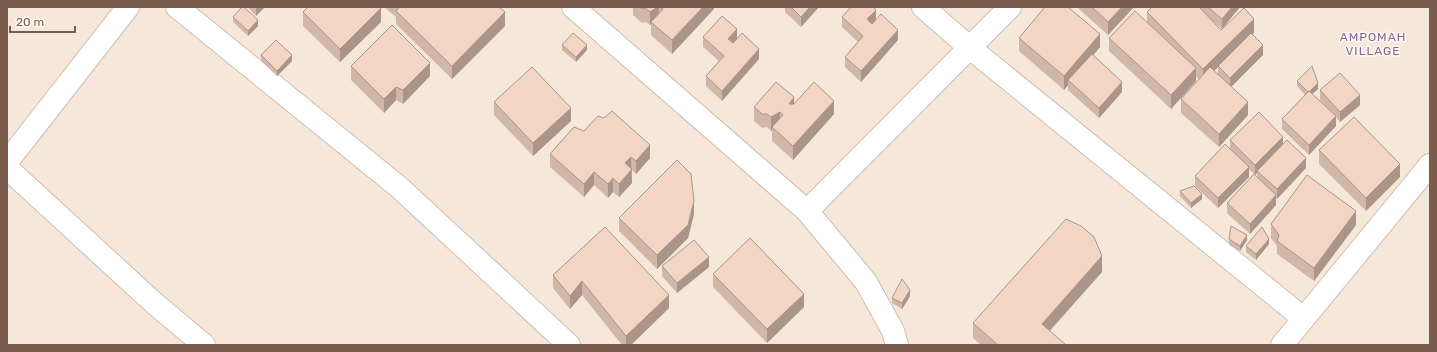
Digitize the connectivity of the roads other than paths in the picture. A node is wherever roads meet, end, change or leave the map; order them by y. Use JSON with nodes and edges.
{"nodes":[{"id":1,"x":128,"y":7,"type":"edge"},
{"id":2,"x":176,"y":7,"type":"edge"},
{"id":3,"x":573,"y":7,"type":"edge"},
{"id":4,"x":923,"y":7,"type":"edge"},
{"id":5,"x":1010,"y":7,"type":"edge"},
{"id":6,"x":970,"y":48,"type":"junction"},
{"id":7,"x":8,"y":159,"type":"edge"},
{"id":8,"x":1430,"y":164,"type":"edge"},
{"id":9,"x":807,"y":211,"type":"junction"},
{"id":10,"x":1296,"y":335,"type":"edge"},
{"id":11,"x":204,"y":345,"type":"edge"},
{"id":12,"x":569,"y":345,"type":"edge"},
{"id":13,"x":896,"y":345,"type":"edge"}],
"edges":[{"from":1,"to":7,"type":"street"},
{"from":2,"to":12,"type":"street"},
{"from":3,"to":9,"type":"street"},
{"from":4,"to":6,"type":"street"},
{"from":5,"to":6,"type":"street"},
{"from":6,"to":9,"type":"street"},
{"from":6,"to":10,"type":"street"},
{"from":7,"to":11,"type":"street"},
{"from":8,"to":10,"type":"street"},
{"from":9,"to":13,"type":"street"}]}
